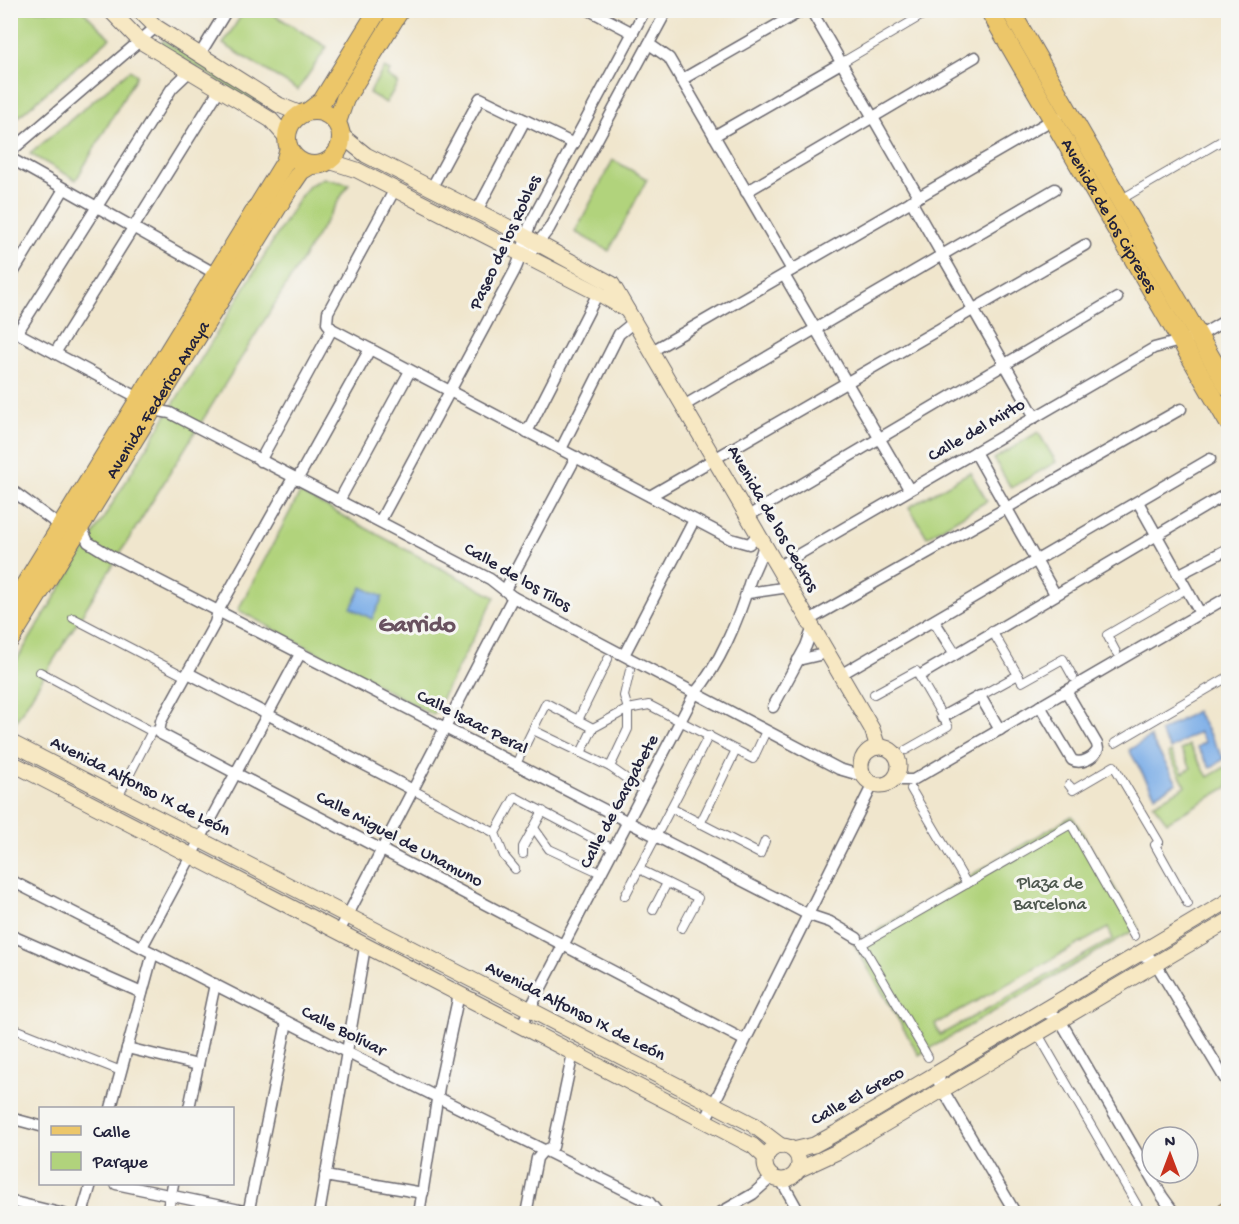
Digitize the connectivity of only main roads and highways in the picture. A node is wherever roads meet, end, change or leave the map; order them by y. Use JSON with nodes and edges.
{"nodes":[{"id":1,"x":110,"y":10,"type":"edge"},
{"id":2,"x":140,"y":10,"type":"edge"},
{"id":3,"x":378,"y":10,"type":"edge"},
{"id":4,"x":400,"y":10,"type":"edge"},
{"id":5,"x":989,"y":10,"type":"edge"},
{"id":6,"x":1010,"y":10,"type":"edge"},
{"id":7,"x":305,"y":112,"type":"junction"},
{"id":8,"x":339,"y":128,"type":"junction"},
{"id":9,"x":288,"y":143,"type":"junction"},
{"id":10,"x":320,"y":163,"type":"junction"},
{"id":11,"x":528,"y":248,"type":"junction"},
{"id":12,"x":632,"y":317,"type":"junction"},
{"id":13,"x":1190,"y":338,"type":"junction"},
{"id":14,"x":1228,"y":387,"type":"edge"},
{"id":15,"x":1228,"y":422,"type":"edge"},
{"id":16,"x":72,"y":530,"type":"junction"},
{"id":17,"x":10,"y":609,"type":"edge"},
{"id":18,"x":10,"y":640,"type":"edge"},
{"id":19,"x":10,"y":742,"type":"edge"},
{"id":20,"x":879,"y":747,"type":"junction"},
{"id":21,"x":10,"y":762,"type":"edge"},
{"id":22,"x":1228,"y":901,"type":"edge"},
{"id":23,"x":1228,"y":921,"type":"edge"},
{"id":24,"x":787,"y":1148,"type":"junction"},
{"id":25,"x":766,"y":1158,"type":"junction"},
{"id":26,"x":798,"y":1170,"type":"junction"},
{"id":27,"x":1228,"y":1210,"type":"edge"},
{"id":28,"x":1222,"y":1214,"type":"edge"}],
"edges":[{"from":1,"to":9,"type":"main road"},
{"from":2,"to":7,"type":"main road"},
{"from":3,"to":7,"type":"main road"},
{"from":4,"to":8,"type":"main road"},
{"from":5,"to":13,"type":"main road","name":"Avenida de los Cipreses"},
{"from":6,"to":13,"type":"main road","name":"Avenida de los Cipreses"},
{"from":7,"to":8,"type":"main road"},
{"from":7,"to":9,"type":"main road"},
{"from":8,"to":10,"type":"main road"},
{"from":8,"to":11,"type":"main road","name":"Avenida de los Cedros"},
{"from":9,"to":10,"type":"main road"},
{"from":9,"to":16,"type":"main road","name":"Avenida Federico Anaya"},
{"from":10,"to":11,"type":"main road","name":"Avenida de los Cedros"},
{"from":10,"to":16,"type":"main road","name":"Avenida Federico Anaya"},
{"from":11,"to":12,"type":"main road","name":"Avenida de los Cedros"},
{"from":11,"to":12,"type":"main road","name":"Avenida de los Cedros"},
{"from":12,"to":20,"type":"main road","name":"Avenida de los Cedros"},
{"from":13,"to":14,"type":"main road","name":"Avenida de los Cipreses"},
{"from":13,"to":15,"type":"main road","name":"Avenida de los Cipreses"},
{"from":16,"to":17,"type":"main road","name":"Avenida Federico Anaya"},
{"from":16,"to":18,"type":"main road","name":"Avenida Federico Anaya"},
{"from":19,"to":24,"type":"main road","name":"Avenida Alfonso IX de León"},
{"from":20,"to":20,"type":"main road"},
{"from":21,"to":25,"type":"main road","name":"Avenida Alfonso IX de León"},
{"from":22,"to":24,"type":"main road","name":"Calle El Greco"},
{"from":23,"to":26,"type":"main road","name":"Calle El Greco"},
{"from":24,"to":25,"type":"main road"},
{"from":24,"to":26,"type":"main road"},
{"from":25,"to":26,"type":"main road"},
{"from":27,"to":28,"type":"main road"}]}
